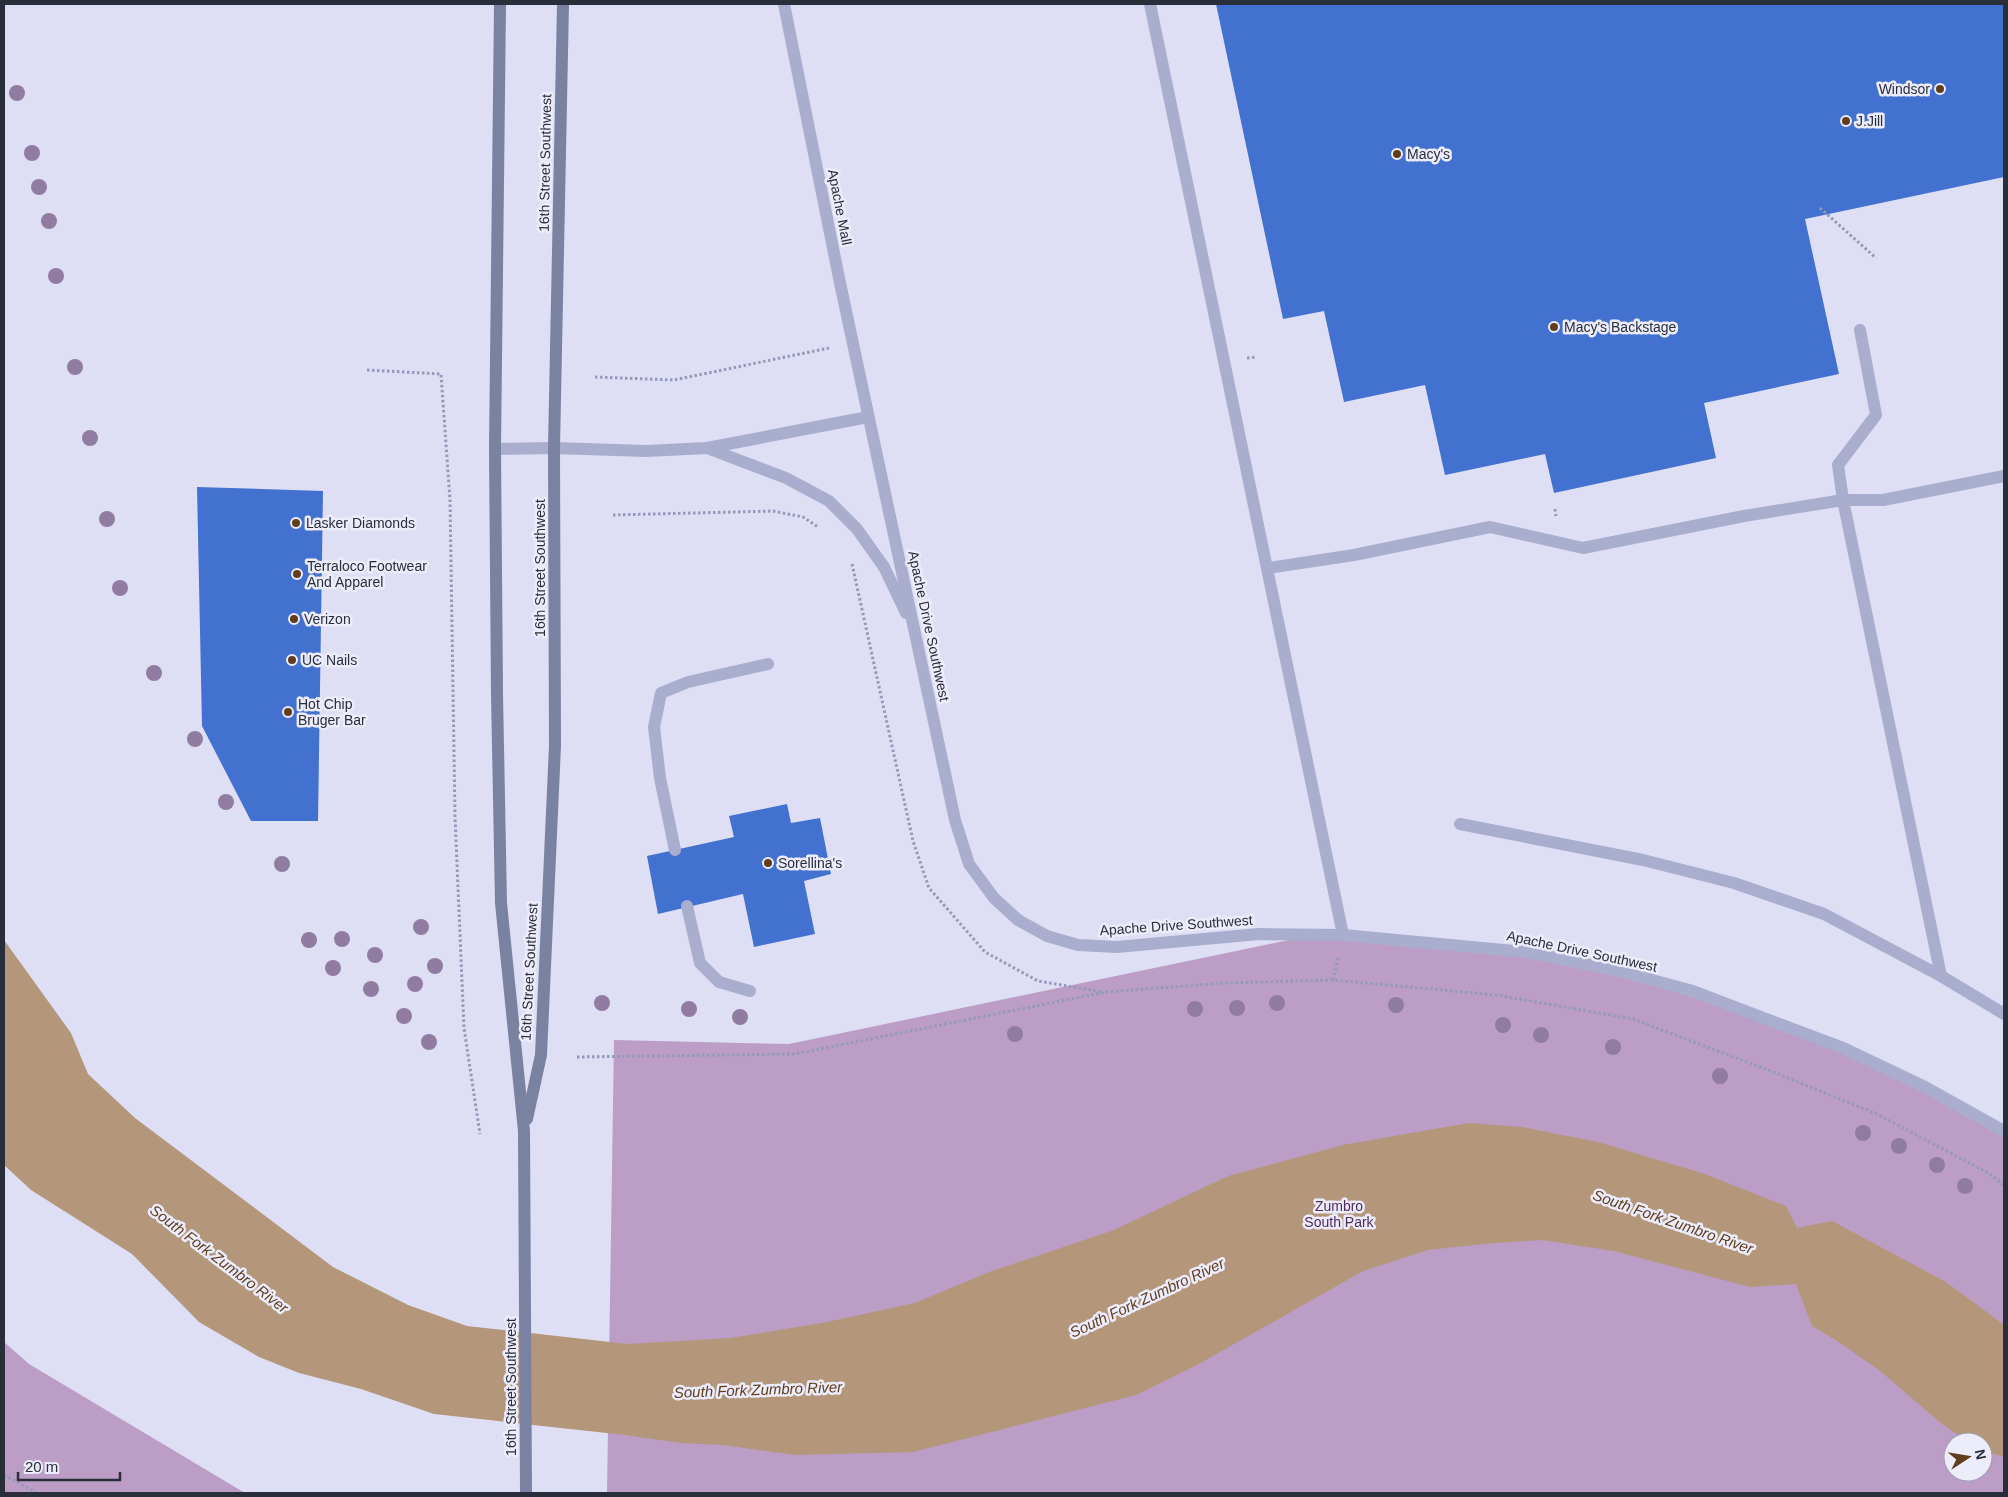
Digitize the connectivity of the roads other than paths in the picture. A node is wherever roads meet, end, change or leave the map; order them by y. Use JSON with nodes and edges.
{"nodes":[{"id":1,"x":500,"y":4,"type":"edge"},
{"id":2,"x":563,"y":4,"type":"edge"},
{"id":3,"x":784,"y":4,"type":"edge"},
{"id":4,"x":1150,"y":4,"type":"edge"},
{"id":5,"x":1860,"y":330,"type":"dead end"},
{"id":6,"x":868,"y":417,"type":"junction"},
{"id":7,"x":554,"y":448,"type":"junction"},
{"id":8,"x":707,"y":448,"type":"junction"},
{"id":9,"x":495,"y":449,"type":"junction"},
{"id":10,"x":2004,"y":476,"type":"edge"},
{"id":11,"x":1843,"y":500,"type":"junction"},
{"id":12,"x":1268,"y":568,"type":"junction"},
{"id":13,"x":914,"y":630,"type":"junction"},
{"id":14,"x":768,"y":664,"type":"dead end"},
{"id":15,"x":1460,"y":824,"type":"dead end"},
{"id":16,"x":675,"y":850,"type":"dead end"},
{"id":17,"x":687,"y":906,"type":"dead end"},
{"id":18,"x":1343,"y":935,"type":"junction"},
{"id":19,"x":1941,"y":976,"type":"junction"},
{"id":20,"x":750,"y":992,"type":"dead end"},
{"id":21,"x":2004,"y":1014,"type":"edge"},
{"id":22,"x":524,"y":1131,"type":"junction"},
{"id":23,"x":2004,"y":1131,"type":"edge"},
{"id":24,"x":526,"y":1493,"type":"edge"}],
"edges":[{"from":1,"to":9,"type":"main road","name":"16th Street Southwest"},
{"from":2,"to":7,"type":"main road","name":"16th Street Southwest"},
{"from":3,"to":6,"type":"street","name":"Apache Mall"},
{"from":4,"to":12,"type":"street"},
{"from":5,"to":11,"type":"street"},
{"from":6,"to":8,"type":"street"},
{"from":6,"to":13,"type":"street","name":"Apache Drive Southwest"},
{"from":7,"to":8,"type":"street"},
{"from":7,"to":9,"type":"street"},
{"from":7,"to":22,"type":"main road","name":"16th Street Southwest"},
{"from":8,"to":13,"type":"street"},
{"from":9,"to":22,"type":"main road","name":"16th Street Southwest"},
{"from":10,"to":11,"type":"street"},
{"from":11,"to":12,"type":"street"},
{"from":11,"to":19,"type":"street"},
{"from":12,"to":18,"type":"street"},
{"from":13,"to":18,"type":"street","name":"Apache Drive Southwest"},
{"from":14,"to":16,"type":"street"},
{"from":15,"to":19,"type":"street"},
{"from":17,"to":20,"type":"street"},
{"from":18,"to":23,"type":"street","name":"Apache Drive Southwest"},
{"from":19,"to":21,"type":"street"},
{"from":22,"to":24,"type":"main road","name":"16th Street Southwest"}]}
